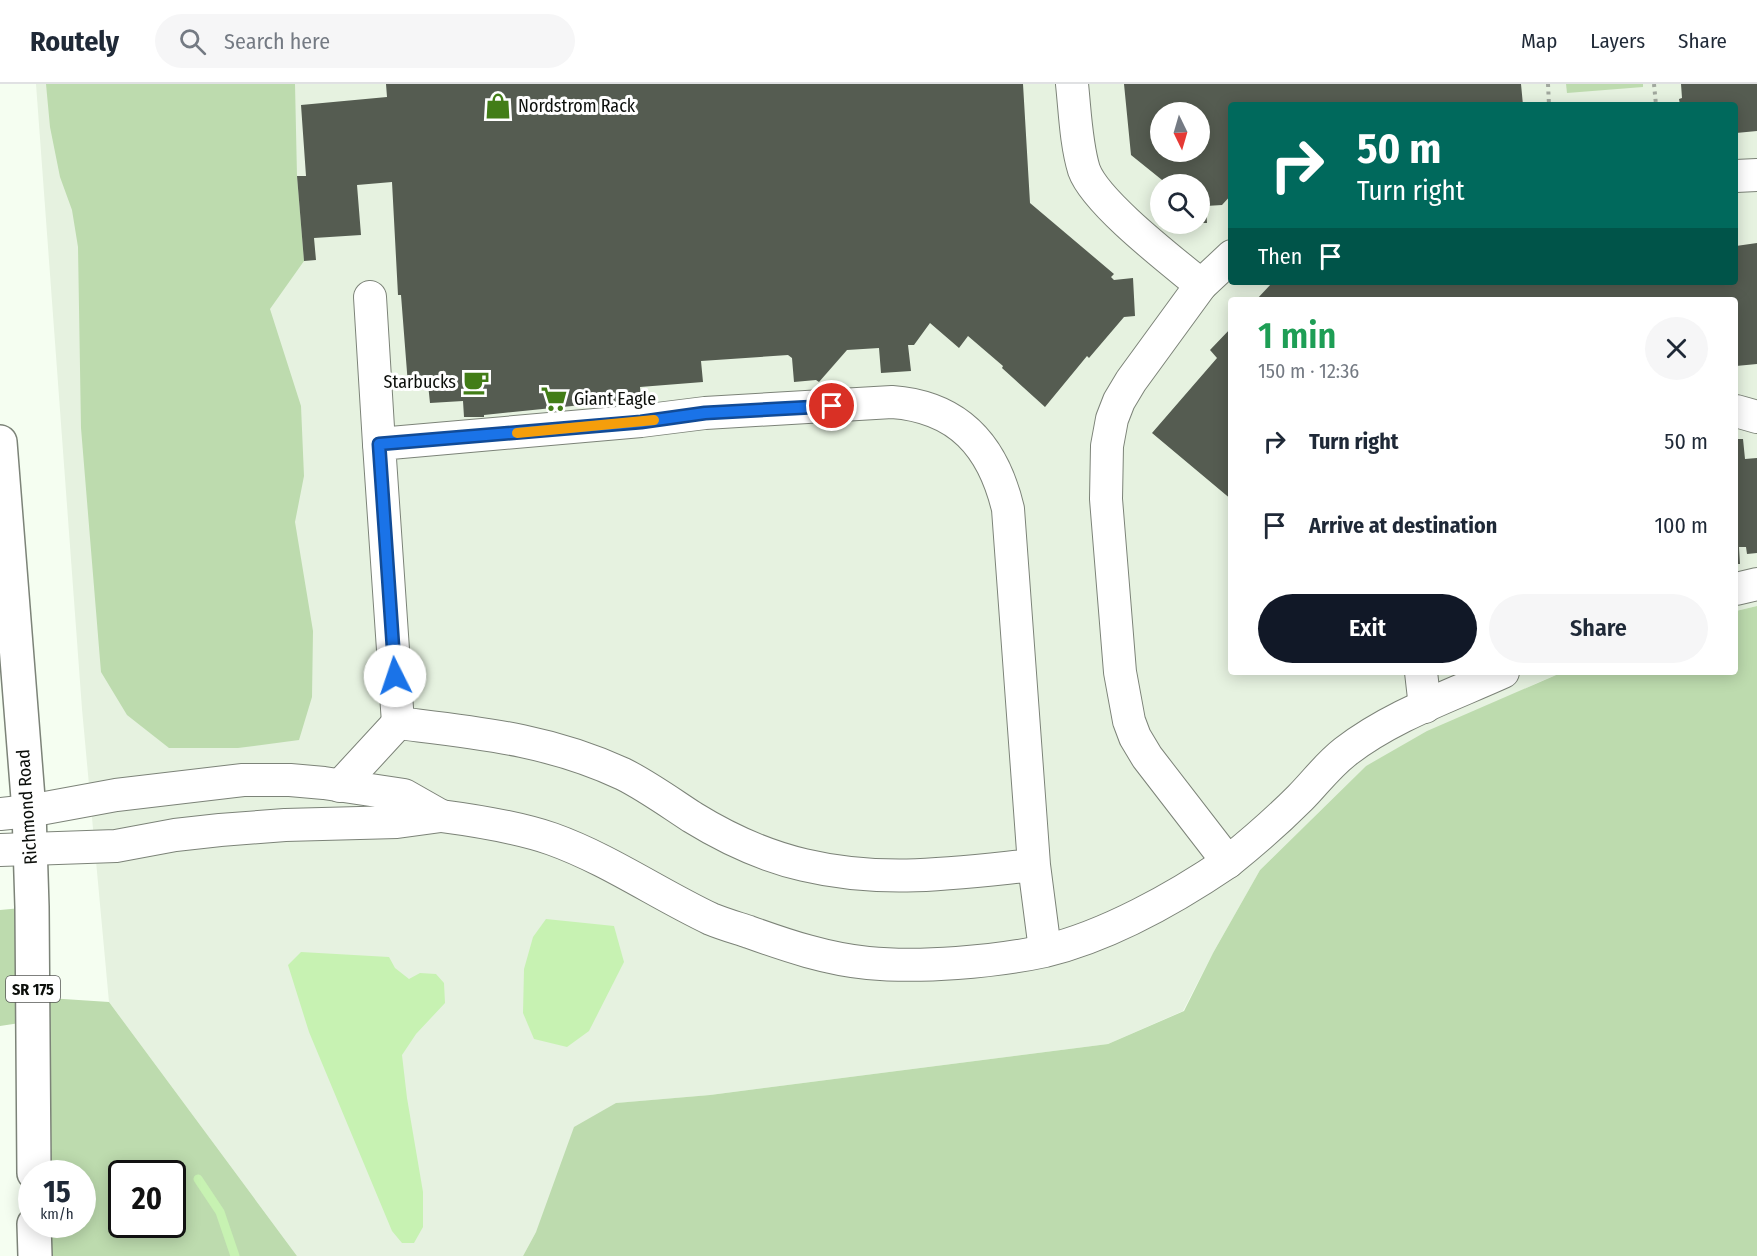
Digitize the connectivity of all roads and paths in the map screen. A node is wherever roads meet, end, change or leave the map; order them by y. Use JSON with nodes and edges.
{"nodes":[{"id":1,"x":1072,"y":84,"type":"edge"},
{"id":2,"x":1548,"y":84,"type":"edge"},
{"id":3,"x":1654,"y":84,"type":"edge"},
{"id":4,"x":1550,"y":102,"type":"edge"},
{"id":5,"x":1656,"y":102,"type":"edge"},
{"id":6,"x":1757,"y":175,"type":"edge"},
{"id":7,"x":1738,"y":177,"type":"edge"},
{"id":8,"x":1228,"y":260,"type":"edge"},
{"id":9,"x":1201,"y":285,"type":"junction"},
{"id":10,"x":370,"y":297,"type":"dead end"},
{"id":11,"x":1738,"y":412,"type":"edge"},
{"id":12,"x":1757,"y":417,"type":"edge"},
{"id":13,"x":0,"y":442,"type":"edge"},
{"id":14,"x":379,"y":444,"type":"junction"},
{"id":15,"x":1757,"y":584,"type":"edge"},
{"id":16,"x":1738,"y":589,"type":"edge"},
{"id":17,"x":1421,"y":675,"type":"edge"},
{"id":18,"x":1496,"y":675,"type":"edge"},
{"id":19,"x":1425,"y":707,"type":"junction"},
{"id":20,"x":398,"y":723,"type":"junction"},
{"id":21,"x":340,"y":786,"type":"junction"},
{"id":22,"x":14,"y":812,"type":"edge"},
{"id":23,"x":441,"y":816,"type":"junction"},
{"id":24,"x":15,"y":849,"type":"edge"},
{"id":25,"x":1228,"y":862,"type":"junction"},
{"id":26,"x":1034,"y":865,"type":"junction"},
{"id":27,"x":1045,"y":951,"type":"junction"},
{"id":28,"x":34,"y":1160,"type":"edge"},
{"id":29,"x":34,"y":1238,"type":"edge"},
{"id":30,"x":35,"y":1256,"type":"edge"}],
"edges":[{"from":1,"to":9,"type":"lane"},
{"from":2,"to":4,"type":"path"},
{"from":3,"to":5,"type":"path"},
{"from":6,"to":7,"type":"lane"},
{"from":8,"to":9,"type":"lane"},
{"from":9,"to":25,"type":"lane"},
{"from":10,"to":14,"type":"lane"},
{"from":11,"to":12,"type":"lane"},
{"from":13,"to":22,"type":"main road","name":"Richmond Road","number":"SR 175"},
{"from":14,"to":20,"type":"lane"},
{"from":14,"to":26,"type":"lane"},
{"from":15,"to":16,"type":"lane"},
{"from":17,"to":19,"type":"lane"},
{"from":18,"to":19,"type":"lane"},
{"from":19,"to":25,"type":"lane"},
{"from":20,"to":21,"type":"lane"},
{"from":20,"to":26,"type":"lane"},
{"from":21,"to":22,"type":"lane"},
{"from":21,"to":23,"type":"lane"},
{"from":22,"to":24,"type":"main road","name":"Richmond Road","number":"SR 175"},
{"from":23,"to":24,"type":"lane"},
{"from":23,"to":27,"type":"lane"},
{"from":24,"to":28,"type":"main road","name":"Richmond Road","number":"SR 175"},
{"from":25,"to":27,"type":"lane"},
{"from":26,"to":27,"type":"lane"},
{"from":29,"to":30,"type":"main road"}]}
